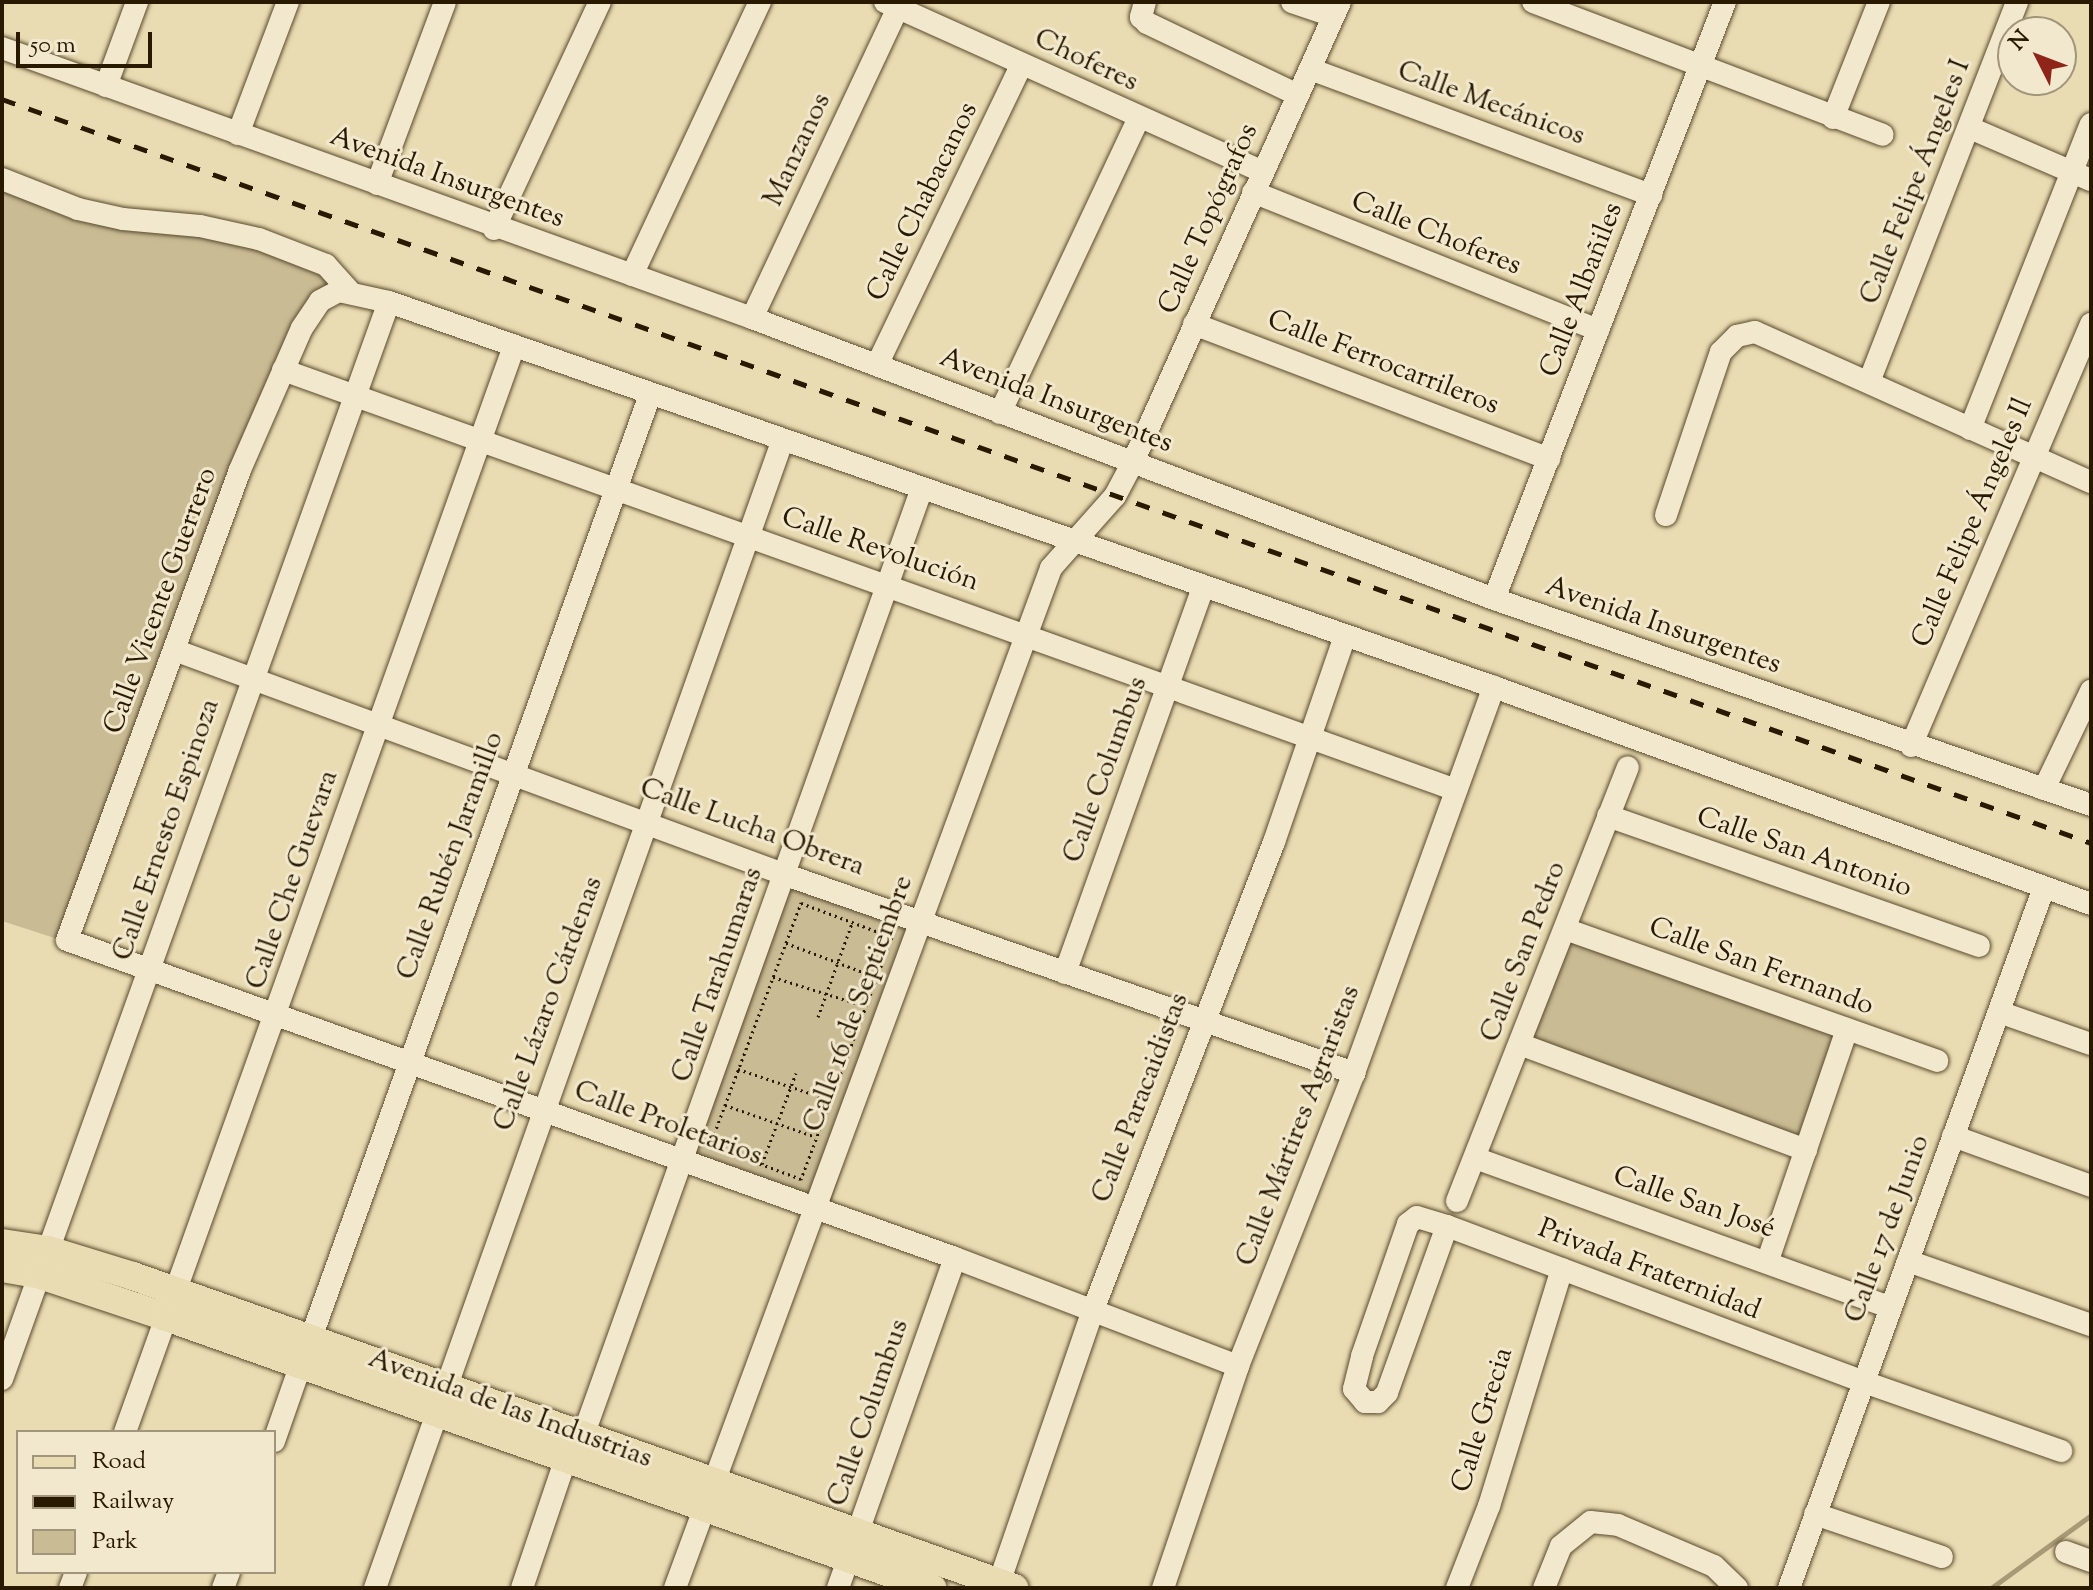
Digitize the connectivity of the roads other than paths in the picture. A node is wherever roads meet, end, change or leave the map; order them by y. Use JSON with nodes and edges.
{"nodes":[{"id":1,"x":137,"y":2,"type":"edge"},
{"id":2,"x":288,"y":2,"type":"edge"},
{"id":3,"x":445,"y":2,"type":"edge"},
{"id":4,"x":600,"y":2,"type":"edge"},
{"id":5,"x":760,"y":2,"type":"edge"},
{"id":6,"x":1145,"y":2,"type":"edge"},
{"id":7,"x":1292,"y":2,"type":"edge"},
{"id":8,"x":1533,"y":2,"type":"edge"},
{"id":9,"x":1725,"y":2,"type":"edge"},
{"id":10,"x":1879,"y":2,"type":"edge"},
{"id":11,"x":2017,"y":2,"type":"edge"},
{"id":12,"x":892,"y":5,"type":"edge"},
{"id":13,"x":1337,"y":9,"type":"edge"},
{"id":14,"x":2,"y":48,"type":"edge"},
{"id":15,"x":1022,"y":64,"type":"junction"},
{"id":16,"x":1700,"y":66,"type":"junction"},
{"id":17,"x":1310,"y":69,"type":"junction"},
{"id":18,"x":106,"y":86,"type":"junction"},
{"id":19,"x":1298,"y":95,"type":"junction"},
{"id":20,"x":1139,"y":118,"type":"junction"},
{"id":21,"x":1833,"y":118,"type":"junction"},
{"id":22,"x":2091,"y":124,"type":"edge"},
{"id":23,"x":1970,"y":128,"type":"junction"},
{"id":24,"x":238,"y":134,"type":"junction"},
{"id":25,"x":1883,"y":135,"type":"dead end"},
{"id":26,"x":2082,"y":176,"type":"edge"},
{"id":27,"x":2,"y":179,"type":"edge"},
{"id":28,"x":1258,"y":182,"type":"junction"},
{"id":29,"x":377,"y":184,"type":"junction"},
{"id":30,"x":1651,"y":195,"type":"junction"},
{"id":31,"x":494,"y":229,"type":"junction"},
{"id":32,"x":632,"y":275,"type":"junction"},
{"id":33,"x":345,"y":292,"type":"junction"},
{"id":34,"x":389,"y":302,"type":"junction"},
{"id":35,"x":752,"y":318,"type":"junction"},
{"id":36,"x":1194,"y":324,"type":"junction"},
{"id":37,"x":2091,"y":324,"type":"edge"},
{"id":38,"x":1598,"y":330,"type":"junction"},
{"id":39,"x":514,"y":346,"type":"junction"},
{"id":40,"x":877,"y":365,"type":"junction"},
{"id":41,"x":283,"y":370,"type":"junction"},
{"id":42,"x":1869,"y":382,"type":"junction"},
{"id":43,"x":355,"y":395,"type":"junction"},
{"id":44,"x":650,"y":395,"type":"junction"},
{"id":45,"x":1000,"y":413,"type":"junction"},
{"id":46,"x":1970,"y":429,"type":"junction"},
{"id":47,"x":480,"y":442,"type":"junction"},
{"id":48,"x":782,"y":442,"type":"junction"},
{"id":49,"x":2034,"y":457,"type":"junction"},
{"id":50,"x":1549,"y":459,"type":"junction"},
{"id":51,"x":1133,"y":462,"type":"junction"},
{"id":52,"x":2091,"y":482,"type":"edge"},
{"id":53,"x":922,"y":488,"type":"junction"},
{"id":54,"x":617,"y":491,"type":"junction"},
{"id":55,"x":1666,"y":515,"type":"dead end"},
{"id":56,"x":748,"y":536,"type":"junction"},
{"id":57,"x":1072,"y":539,"type":"junction"},
{"id":58,"x":889,"y":584,"type":"junction"},
{"id":59,"x":1203,"y":588,"type":"junction"},
{"id":60,"x":1494,"y":599,"type":"junction"},
{"id":61,"x":1027,"y":633,"type":"junction"},
{"id":62,"x":1345,"y":636,"type":"junction"},
{"id":63,"x":177,"y":651,"type":"junction"},
{"id":64,"x":252,"y":679,"type":"junction"},
{"id":65,"x":1168,"y":685,"type":"junction"},
{"id":66,"x":1494,"y":687,"type":"junction"},
{"id":67,"x":2091,"y":691,"type":"edge"},
{"id":68,"x":378,"y":725,"type":"junction"},
{"id":69,"x":1311,"y":737,"type":"junction"},
{"id":70,"x":1911,"y":746,"type":"junction"},
{"id":71,"x":1628,"y":767,"type":"dead end"},
{"id":72,"x":512,"y":774,"type":"junction"},
{"id":73,"x":2044,"y":789,"type":"junction"},
{"id":74,"x":1456,"y":790,"type":"junction"},
{"id":75,"x":2091,"y":805,"type":"edge"},
{"id":76,"x":1608,"y":816,"type":"junction"},
{"id":77,"x":648,"y":823,"type":"junction"},
{"id":78,"x":786,"y":875,"type":"junction"},
{"id":79,"x":2043,"y":890,"type":"junction"},
{"id":80,"x":2091,"y":904,"type":"edge"},
{"id":81,"x":923,"y":920,"type":"junction"},
{"id":82,"x":1565,"y":929,"type":"junction"},
{"id":83,"x":76,"y":946,"type":"joint"},
{"id":84,"x":1979,"y":946,"type":"dead end"},
{"id":85,"x":149,"y":971,"type":"junction"},
{"id":86,"x":1065,"y":973,"type":"junction"},
{"id":87,"x":1999,"y":1012,"type":"junction"},
{"id":88,"x":277,"y":1015,"type":"junction"},
{"id":89,"x":1201,"y":1023,"type":"junction"},
{"id":90,"x":1847,"y":1029,"type":"junction"},
{"id":91,"x":2091,"y":1044,"type":"edge"},
{"id":92,"x":1522,"y":1045,"type":"junction"},
{"id":93,"x":1937,"y":1061,"type":"dead end"},
{"id":94,"x":409,"y":1063,"type":"junction"},
{"id":95,"x":1354,"y":1073,"type":"junction"},
{"id":96,"x":541,"y":1110,"type":"junction"},
{"id":97,"x":1953,"y":1136,"type":"junction"},
{"id":98,"x":1806,"y":1150,"type":"junction"},
{"id":99,"x":1475,"y":1158,"type":"junction"},
{"id":100,"x":685,"y":1161,"type":"junction"},
{"id":101,"x":2091,"y":1186,"type":"edge"},
{"id":102,"x":1457,"y":1201,"type":"dead end"},
{"id":103,"x":815,"y":1208,"type":"junction"},
{"id":104,"x":1447,"y":1226,"type":"junction"},
{"id":105,"x":2,"y":1243,"type":"edge"},
{"id":106,"x":955,"y":1258,"type":"junction"},
{"id":107,"x":1768,"y":1260,"type":"junction"},
{"id":108,"x":1908,"y":1261,"type":"junction"},
{"id":109,"x":44,"y":1262,"type":"junction"},
{"id":110,"x":2,"y":1268,"type":"edge"},
{"id":111,"x":1562,"y":1269,"type":"junction"},
{"id":112,"x":171,"y":1304,"type":"junction"},
{"id":113,"x":1891,"y":1308,"type":"junction"},
{"id":114,"x":1093,"y":1310,"type":"junction"},
{"id":115,"x":2091,"y":1325,"type":"edge"},
{"id":116,"x":311,"y":1338,"type":"junction"},
{"id":117,"x":301,"y":1364,"type":"junction"},
{"id":118,"x":1238,"y":1366,"type":"junction"},
{"id":119,"x":2,"y":1379,"type":"edge"},
{"id":120,"x":1864,"y":1382,"type":"junction"},
{"id":121,"x":442,"y":1400,"type":"junction"},
{"id":122,"x":126,"y":1430,"type":"edge"},
{"id":123,"x":276,"y":1435,"type":"edge"},
{"id":124,"x":583,"y":1436,"type":"junction"},
{"id":125,"x":2061,"y":1451,"type":"dead end"},
{"id":126,"x":566,"y":1458,"type":"junction"},
{"id":127,"x":709,"y":1495,"type":"junction"},
{"id":128,"x":1815,"y":1514,"type":"junction"},
{"id":129,"x":854,"y":1545,"type":"junction"},
{"id":130,"x":2066,"y":1552,"type":"dead end"},
{"id":131,"x":1942,"y":1557,"type":"dead end"},
{"id":132,"x":2091,"y":1561,"type":"edge"},
{"id":133,"x":1007,"y":1585,"type":"edge"},
{"id":134,"x":375,"y":1588,"type":"edge"},
{"id":135,"x":522,"y":1588,"type":"edge"},
{"id":136,"x":675,"y":1588,"type":"edge"},
{"id":137,"x":838,"y":1588,"type":"edge"},
{"id":138,"x":932,"y":1588,"type":"edge"},
{"id":139,"x":1163,"y":1588,"type":"edge"},
{"id":140,"x":1457,"y":1588,"type":"edge"},
{"id":141,"x":1544,"y":1588,"type":"edge"},
{"id":142,"x":1737,"y":1588,"type":"edge"},
{"id":143,"x":1789,"y":1588,"type":"edge"}],
"edges":[{"from":1,"to":18,"type":"street"},
{"from":2,"to":24,"type":"street"},
{"from":3,"to":29,"type":"street"},
{"from":4,"to":31,"type":"street"},
{"from":5,"to":32,"type":"street"},
{"from":6,"to":19,"type":"street"},
{"from":7,"to":13,"type":"street"},
{"from":8,"to":16,"type":"street"},
{"from":9,"to":16,"type":"street","name":"Calle Albañiles"},
{"from":10,"to":21,"type":"street"},
{"from":11,"to":23,"type":"street","name":"Calle Felipe Ángeles I"},
{"from":12,"to":15,"type":"street","name":"Choferes"},
{"from":12,"to":35,"type":"street","name":"Manzanos"},
{"from":13,"to":17,"type":"street","name":"Calle Topógrafos"},
{"from":14,"to":18,"type":"street","name":"Avenida Insurgentes"},
{"from":15,"to":20,"type":"street","name":"Choferes"},
{"from":15,"to":40,"type":"street","name":"Calle Chabacanos"},
{"from":16,"to":21,"type":"street"},
{"from":16,"to":30,"type":"street","name":"Calle Albañiles"},
{"from":17,"to":19,"type":"street","name":"Calle Topógrafos"},
{"from":17,"to":30,"type":"street","name":"Calle Mecánicos"},
{"from":18,"to":24,"type":"street","name":"Avenida Insurgentes"},
{"from":19,"to":28,"type":"street","name":"Calle Topógrafos"},
{"from":20,"to":28,"type":"street","name":"Choferes"},
{"from":20,"to":45,"type":"street"},
{"from":21,"to":25,"type":"street"},
{"from":22,"to":26,"type":"street"},
{"from":23,"to":26,"type":"street"},
{"from":23,"to":42,"type":"street","name":"Calle Felipe Ángeles I"},
{"from":24,"to":29,"type":"street","name":"Avenida Insurgentes"},
{"from":26,"to":46,"type":"street"},
{"from":27,"to":33,"type":"street"},
{"from":28,"to":36,"type":"street","name":"Calle Topógrafos"},
{"from":28,"to":38,"type":"street","name":"Calle Choferes"},
{"from":29,"to":31,"type":"street","name":"Avenida Insurgentes"},
{"from":30,"to":38,"type":"street","name":"Calle Albañiles"},
{"from":31,"to":32,"type":"street","name":"Avenida Insurgentes"},
{"from":32,"to":35,"type":"street","name":"Avenida Insurgentes"},
{"from":33,"to":34,"type":"street"},
{"from":33,"to":41,"type":"street","name":"Calle Vicente Guerrero"},
{"from":34,"to":39,"type":"street"},
{"from":34,"to":43,"type":"street","name":"Calle Ernesto Espinoza"},
{"from":35,"to":40,"type":"street","name":"Avenida Insurgentes"},
{"from":36,"to":50,"type":"street","name":"Calle Ferrocarrileros"},
{"from":36,"to":51,"type":"street","name":"Calle Topógrafos"},
{"from":37,"to":49,"type":"street","name":"Calle Felipe Ángeles Il"},
{"from":38,"to":50,"type":"street","name":"Calle Albañiles"},
{"from":39,"to":44,"type":"street"},
{"from":39,"to":47,"type":"street","name":"Calle Che Guevara"},
{"from":40,"to":45,"type":"street","name":"Avenida Insurgentes"},
{"from":41,"to":43,"type":"street","name":"Calle Revolución"},
{"from":41,"to":63,"type":"street","name":"Calle Vicente Guerrero"},
{"from":42,"to":46,"type":"street"},
{"from":42,"to":55,"type":"street"},
{"from":43,"to":47,"type":"street","name":"Calle Revolución"},
{"from":43,"to":64,"type":"street","name":"Calle Ernesto Espinoza"},
{"from":44,"to":48,"type":"street"},
{"from":44,"to":54,"type":"street","name":"Calle Rubén Jaramillo"},
{"from":45,"to":51,"type":"street","name":"Avenida Insurgentes"},
{"from":46,"to":49,"type":"street"},
{"from":47,"to":54,"type":"street","name":"Calle Revolución"},
{"from":47,"to":68,"type":"street","name":"Calle Che Guevara"},
{"from":48,"to":53,"type":"street"},
{"from":48,"to":56,"type":"street","name":"Calle Lázaro Cárdenas"},
{"from":49,"to":52,"type":"street"},
{"from":49,"to":70,"type":"street","name":"Calle Felipe Ángeles Il"},
{"from":50,"to":60,"type":"street","name":"Calle Albañiles"},
{"from":51,"to":57,"type":"street","name":"Calle 16 de Septiembre"},
{"from":51,"to":60,"type":"street","name":"Avenida Insurgentes"},
{"from":53,"to":57,"type":"street"},
{"from":53,"to":58,"type":"street","name":"Calle Tarahumaras"},
{"from":54,"to":56,"type":"street","name":"Calle Revolución"},
{"from":54,"to":72,"type":"street","name":"Calle Rubén Jaramillo"},
{"from":56,"to":58,"type":"street","name":"Calle Revolución"},
{"from":56,"to":77,"type":"street","name":"Calle Lázaro Cárdenas"},
{"from":57,"to":59,"type":"street"},
{"from":57,"to":61,"type":"street","name":"Calle 16 de Septiembre"},
{"from":58,"to":61,"type":"street","name":"Calle Revolución"},
{"from":58,"to":78,"type":"street","name":"Calle Tarahumaras"},
{"from":59,"to":62,"type":"street"},
{"from":59,"to":65,"type":"street","name":"Calle Columbus"},
{"from":60,"to":70,"type":"street","name":"Avenida Insurgentes"},
{"from":61,"to":65,"type":"street","name":"Calle Revolución"},
{"from":61,"to":81,"type":"street","name":"Calle 16 de Septiembre"},
{"from":62,"to":66,"type":"street"},
{"from":62,"to":69,"type":"street","name":"Calle Paracaidistas"},
{"from":63,"to":64,"type":"street","name":"Calle Lucha Obrera"},
{"from":63,"to":83,"type":"street","name":"Calle Vicente Guerrero"},
{"from":64,"to":68,"type":"street","name":"Calle Lucha Obrera"},
{"from":64,"to":85,"type":"street","name":"Calle Ernesto Espinoza"},
{"from":65,"to":69,"type":"street","name":"Calle Revolución"},
{"from":65,"to":86,"type":"street","name":"Calle Columbus"},
{"from":66,"to":74,"type":"street","name":"Calle Mártires Agraristas"},
{"from":66,"to":79,"type":"street"},
{"from":67,"to":73,"type":"street"},
{"from":68,"to":72,"type":"street","name":"Calle Lucha Obrera"},
{"from":68,"to":88,"type":"street","name":"Calle Che Guevara"},
{"from":69,"to":74,"type":"street","name":"Calle Revolución"},
{"from":69,"to":89,"type":"street","name":"Calle Paracaidistas"},
{"from":70,"to":73,"type":"street","name":"Avenida Insurgentes"},
{"from":71,"to":76,"type":"street","name":"Calle San Pedro"},
{"from":72,"to":77,"type":"street","name":"Calle Lucha Obrera"},
{"from":72,"to":94,"type":"street","name":"Calle Rubén Jaramillo"},
{"from":73,"to":75,"type":"street","name":"Avenida Insurgentes"},
{"from":74,"to":95,"type":"street","name":"Calle Mártires Agraristas"},
{"from":76,"to":82,"type":"street","name":"Calle San Pedro"},
{"from":76,"to":84,"type":"street","name":"Calle San Antonio"},
{"from":77,"to":78,"type":"street","name":"Calle Lucha Obrera"},
{"from":77,"to":96,"type":"street","name":"Calle Lázaro Cárdenas"},
{"from":78,"to":81,"type":"street","name":"Calle Lucha Obrera"},
{"from":78,"to":100,"type":"street","name":"Calle Tarahumaras"},
{"from":79,"to":80,"type":"street"},
{"from":79,"to":87,"type":"street","name":"Calle 17 de Junio"},
{"from":81,"to":86,"type":"street","name":"Calle Lucha Obrera"},
{"from":81,"to":103,"type":"street","name":"Calle 16 de Septiembre"},
{"from":82,"to":90,"type":"street","name":"Calle San Fernando"},
{"from":82,"to":92,"type":"street","name":"Calle San Pedro"},
{"from":83,"to":85,"type":"street","name":"Calle Proletarios"},
{"from":85,"to":88,"type":"street","name":"Calle Proletarios"},
{"from":85,"to":109,"type":"street","name":"Calle Ernesto Espinoza"},
{"from":86,"to":89,"type":"street","name":"Calle Lucha Obrera"},
{"from":87,"to":91,"type":"street"},
{"from":87,"to":97,"type":"street","name":"Calle 17 de Junio"},
{"from":88,"to":94,"type":"street","name":"Calle Proletarios"},
{"from":88,"to":112,"type":"street","name":"Calle Che Guevara"},
{"from":89,"to":95,"type":"street","name":"Calle Lucha Obrera"},
{"from":89,"to":114,"type":"street","name":"Calle Paracaidistas"},
{"from":90,"to":93,"type":"street","name":"Calle San Fernando"},
{"from":90,"to":98,"type":"street"},
{"from":92,"to":98,"type":"street"},
{"from":92,"to":99,"type":"street","name":"Calle San Pedro"},
{"from":94,"to":96,"type":"street","name":"Calle Proletarios"},
{"from":94,"to":116,"type":"street","name":"Calle Rubén Jaramillo"},
{"from":95,"to":118,"type":"street","name":"Calle Mártires Agraristas"},
{"from":96,"to":100,"type":"street","name":"Calle Proletarios"},
{"from":96,"to":121,"type":"street","name":"Calle Lázaro Cárdenas"},
{"from":97,"to":101,"type":"street"},
{"from":97,"to":108,"type":"street","name":"Calle 17 de Junio"},
{"from":98,"to":107,"type":"street"},
{"from":99,"to":102,"type":"street","name":"Calle San Pedro"},
{"from":99,"to":107,"type":"street","name":"Calle San José"},
{"from":100,"to":103,"type":"street","name":"Calle Proletarios"},
{"from":100,"to":124,"type":"street","name":"Calle Tarahumaras"},
{"from":103,"to":106,"type":"street","name":"Calle Proletarios"},
{"from":103,"to":127,"type":"street","name":"Calle 16 de Septiembre"},
{"from":104,"to":104,"type":"street","name":"Privada Fraternidad"},
{"from":104,"to":111,"type":"street","name":"Privada Fraternidad"},
{"from":105,"to":109,"type":"main road","name":"Avenida de las Industrias"},
{"from":106,"to":114,"type":"street","name":"Calle Proletarios"},
{"from":106,"to":129,"type":"street","name":"Calle Columbus"},
{"from":107,"to":113,"type":"street","name":"Calle San José"},
{"from":108,"to":113,"type":"street","name":"Calle 17 de Junio"},
{"from":108,"to":115,"type":"street"},
{"from":109,"to":110,"type":"main road","name":"Avenida de las Industrias"},
{"from":109,"to":112,"type":"main road","name":"Avenida de las Industrias"},
{"from":109,"to":119,"type":"street","name":"Calle Ernesto Espinoza"},
{"from":111,"to":120,"type":"street","name":"Privada Fraternidad"},
{"from":111,"to":140,"type":"street","name":"Calle Grecia"},
{"from":112,"to":116,"type":"main road","name":"Avenida de las Industrias"},
{"from":112,"to":117,"type":"main road","name":"Avenida de las Industrias"},
{"from":112,"to":122,"type":"street","name":"Calle Che Guevara"},
{"from":113,"to":120,"type":"street","name":"Calle 17 de Junio"},
{"from":114,"to":118,"type":"street","name":"Calle Proletarios"},
{"from":114,"to":133,"type":"street","name":"Calle Paracaidistas"},
{"from":116,"to":121,"type":"main road","name":"Avenida de las Industrias"},
{"from":117,"to":121,"type":"main road","name":"Avenida de las Industrias"},
{"from":117,"to":123,"type":"street"},
{"from":118,"to":139,"type":"street","name":"Calle Mártires Agraristas"},
{"from":120,"to":125,"type":"street","name":"Privada Fraternidad"},
{"from":120,"to":128,"type":"street","name":"Calle 17 de Junio"},
{"from":121,"to":124,"type":"main road","name":"Avenida de las Industrias"},
{"from":121,"to":126,"type":"main road","name":"Avenida de las Industrias"},
{"from":121,"to":134,"type":"street","name":"Calle Lázaro Cárdenas"},
{"from":124,"to":127,"type":"main road","name":"Avenida de las Industrias"},
{"from":126,"to":127,"type":"main road","name":"Avenida de las Industrias"},
{"from":126,"to":135,"type":"street"},
{"from":127,"to":129,"type":"main road","name":"Avenida de las Industrias"},
{"from":127,"to":136,"type":"street","name":"Calle 16 de Septiembre"},
{"from":128,"to":131,"type":"street"},
{"from":128,"to":143,"type":"street","name":"Calle 17 de Junio"},
{"from":129,"to":133,"type":"main road","name":"Avenida de las Industrias"},
{"from":129,"to":137,"type":"street","name":"Calle Columbus"},
{"from":129,"to":138,"type":"main road","name":"Avenida de las Industrias"},
{"from":130,"to":132,"type":"street"},
{"from":141,"to":142,"type":"street"}]}
